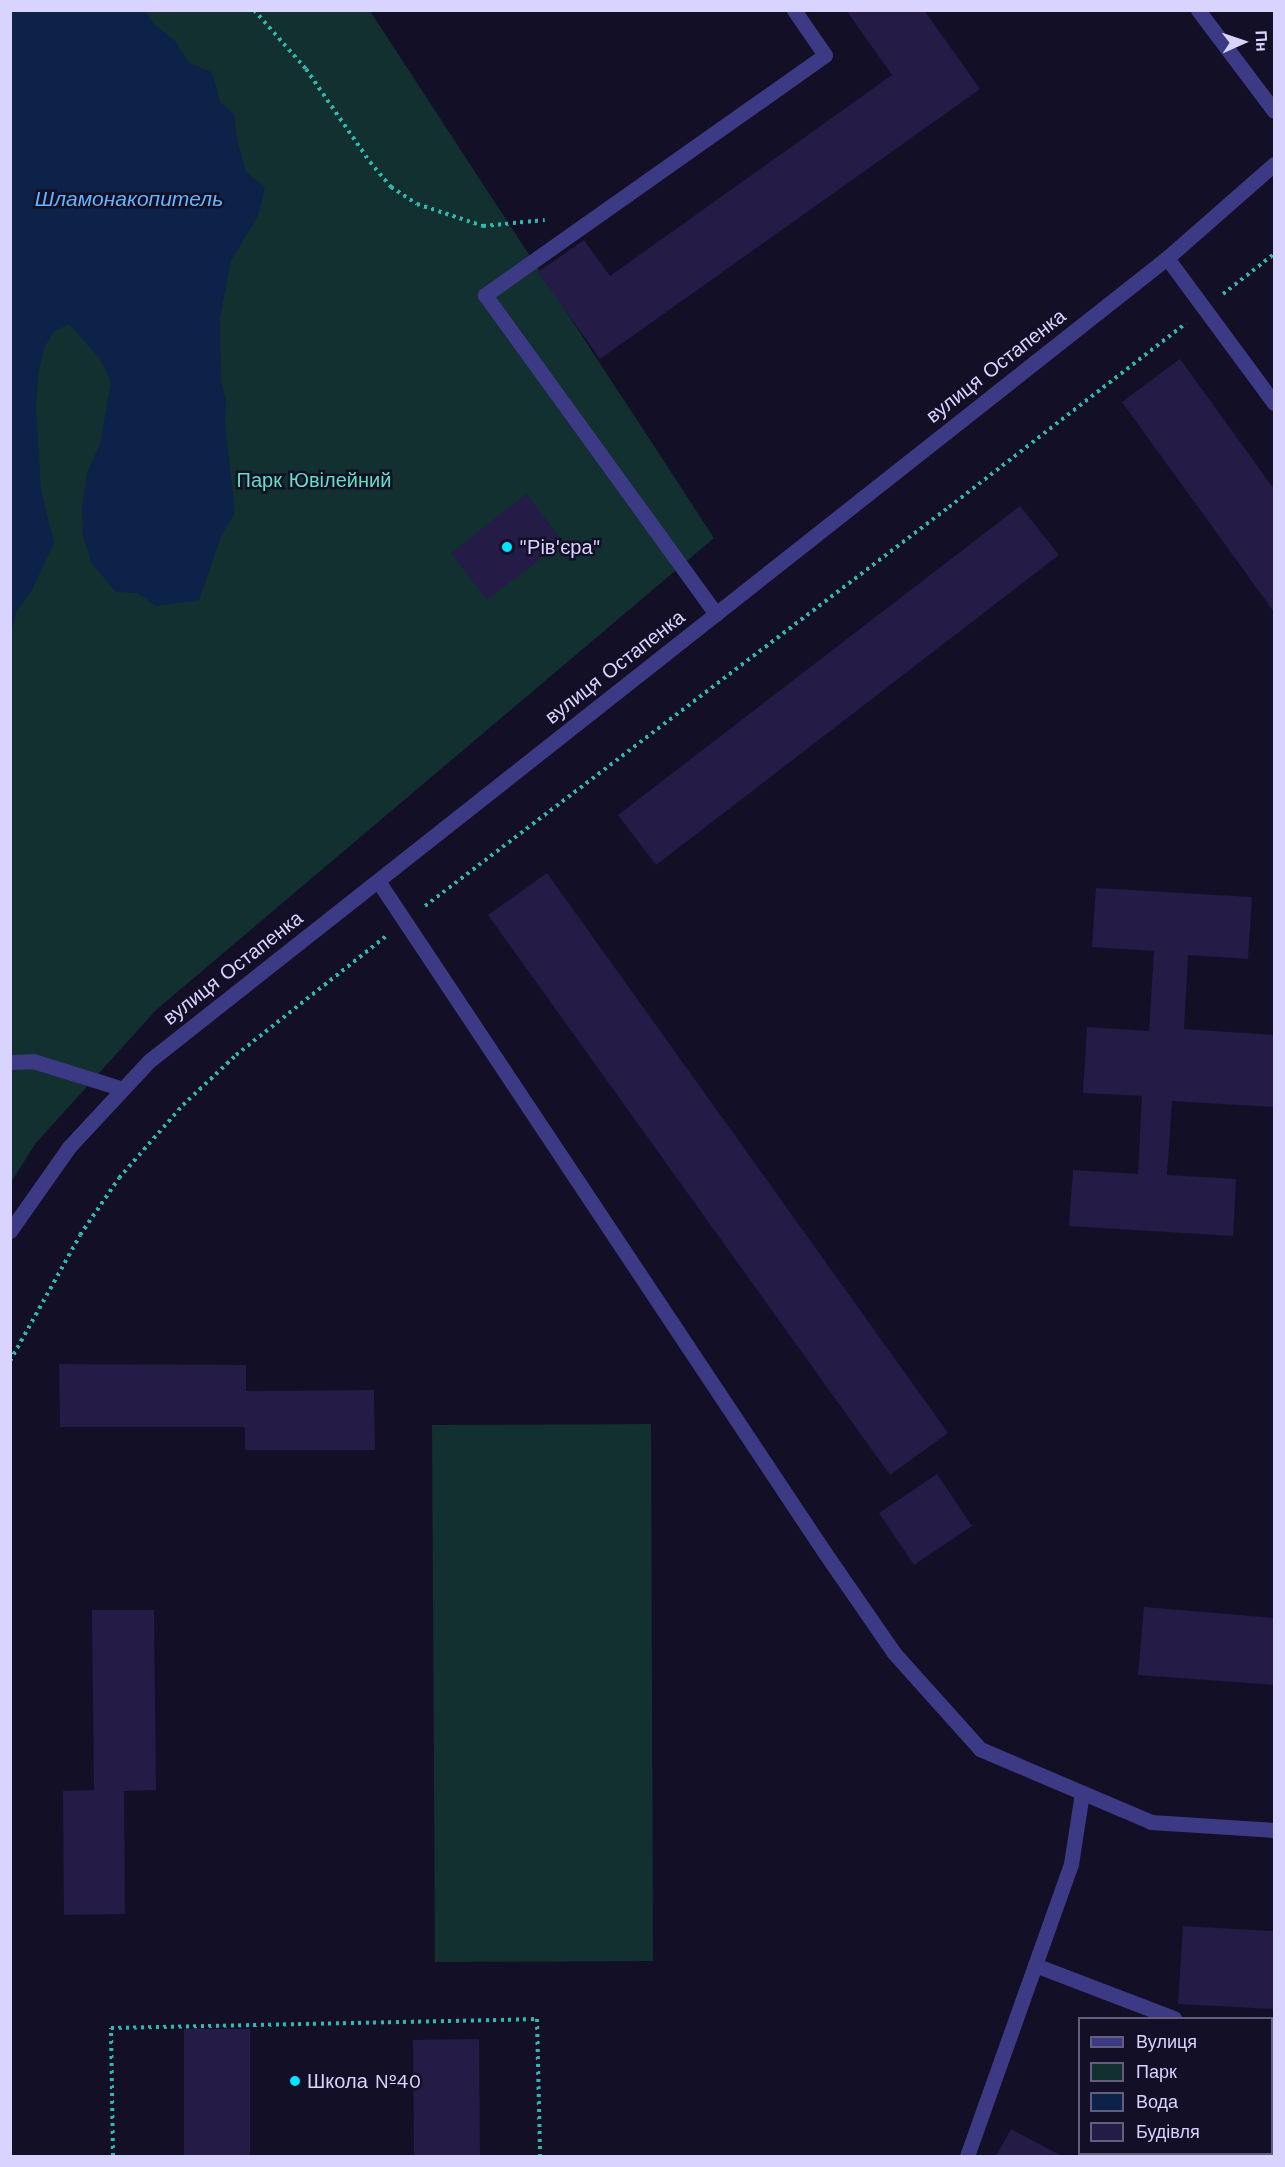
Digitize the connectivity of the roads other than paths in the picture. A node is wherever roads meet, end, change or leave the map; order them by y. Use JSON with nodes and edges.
{"nodes":[{"id":1,"x":794,"y":10,"type":"edge"},
{"id":2,"x":1198,"y":10,"type":"edge"},
{"id":3,"x":1275,"y":111,"type":"edge"},
{"id":4,"x":1275,"y":164,"type":"edge"},
{"id":5,"x":1167,"y":258,"type":"junction"},
{"id":6,"x":1275,"y":403,"type":"edge"},
{"id":7,"x":716,"y":614,"type":"junction"},
{"id":8,"x":378,"y":881,"type":"junction"},
{"id":9,"x":10,"y":1062,"type":"edge"},
{"id":10,"x":123,"y":1089,"type":"junction"},
{"id":11,"x":10,"y":1231,"type":"edge"},
{"id":12,"x":1082,"y":1793,"type":"junction"},
{"id":13,"x":1275,"y":1830,"type":"edge"},
{"id":14,"x":1035,"y":1965,"type":"junction"},
{"id":15,"x":1169,"y":2017,"type":"edge"},
{"id":16,"x":967,"y":2157,"type":"edge"}],
"edges":[{"from":1,"to":7,"type":"street"},
{"from":2,"to":3,"type":"street"},
{"from":4,"to":5,"type":"street","name":"вулиця Остапенка"},
{"from":5,"to":6,"type":"street"},
{"from":5,"to":7,"type":"street","name":"вулиця Остапенка"},
{"from":7,"to":8,"type":"street","name":"вулиця Остапенка"},
{"from":8,"to":10,"type":"street","name":"вулиця Остапенка"},
{"from":8,"to":12,"type":"street"},
{"from":9,"to":10,"type":"street"},
{"from":10,"to":11,"type":"street","name":"вулиця Остапенка"},
{"from":12,"to":13,"type":"street"},
{"from":12,"to":14,"type":"street"},
{"from":14,"to":15,"type":"street"},
{"from":14,"to":16,"type":"street"}]}
